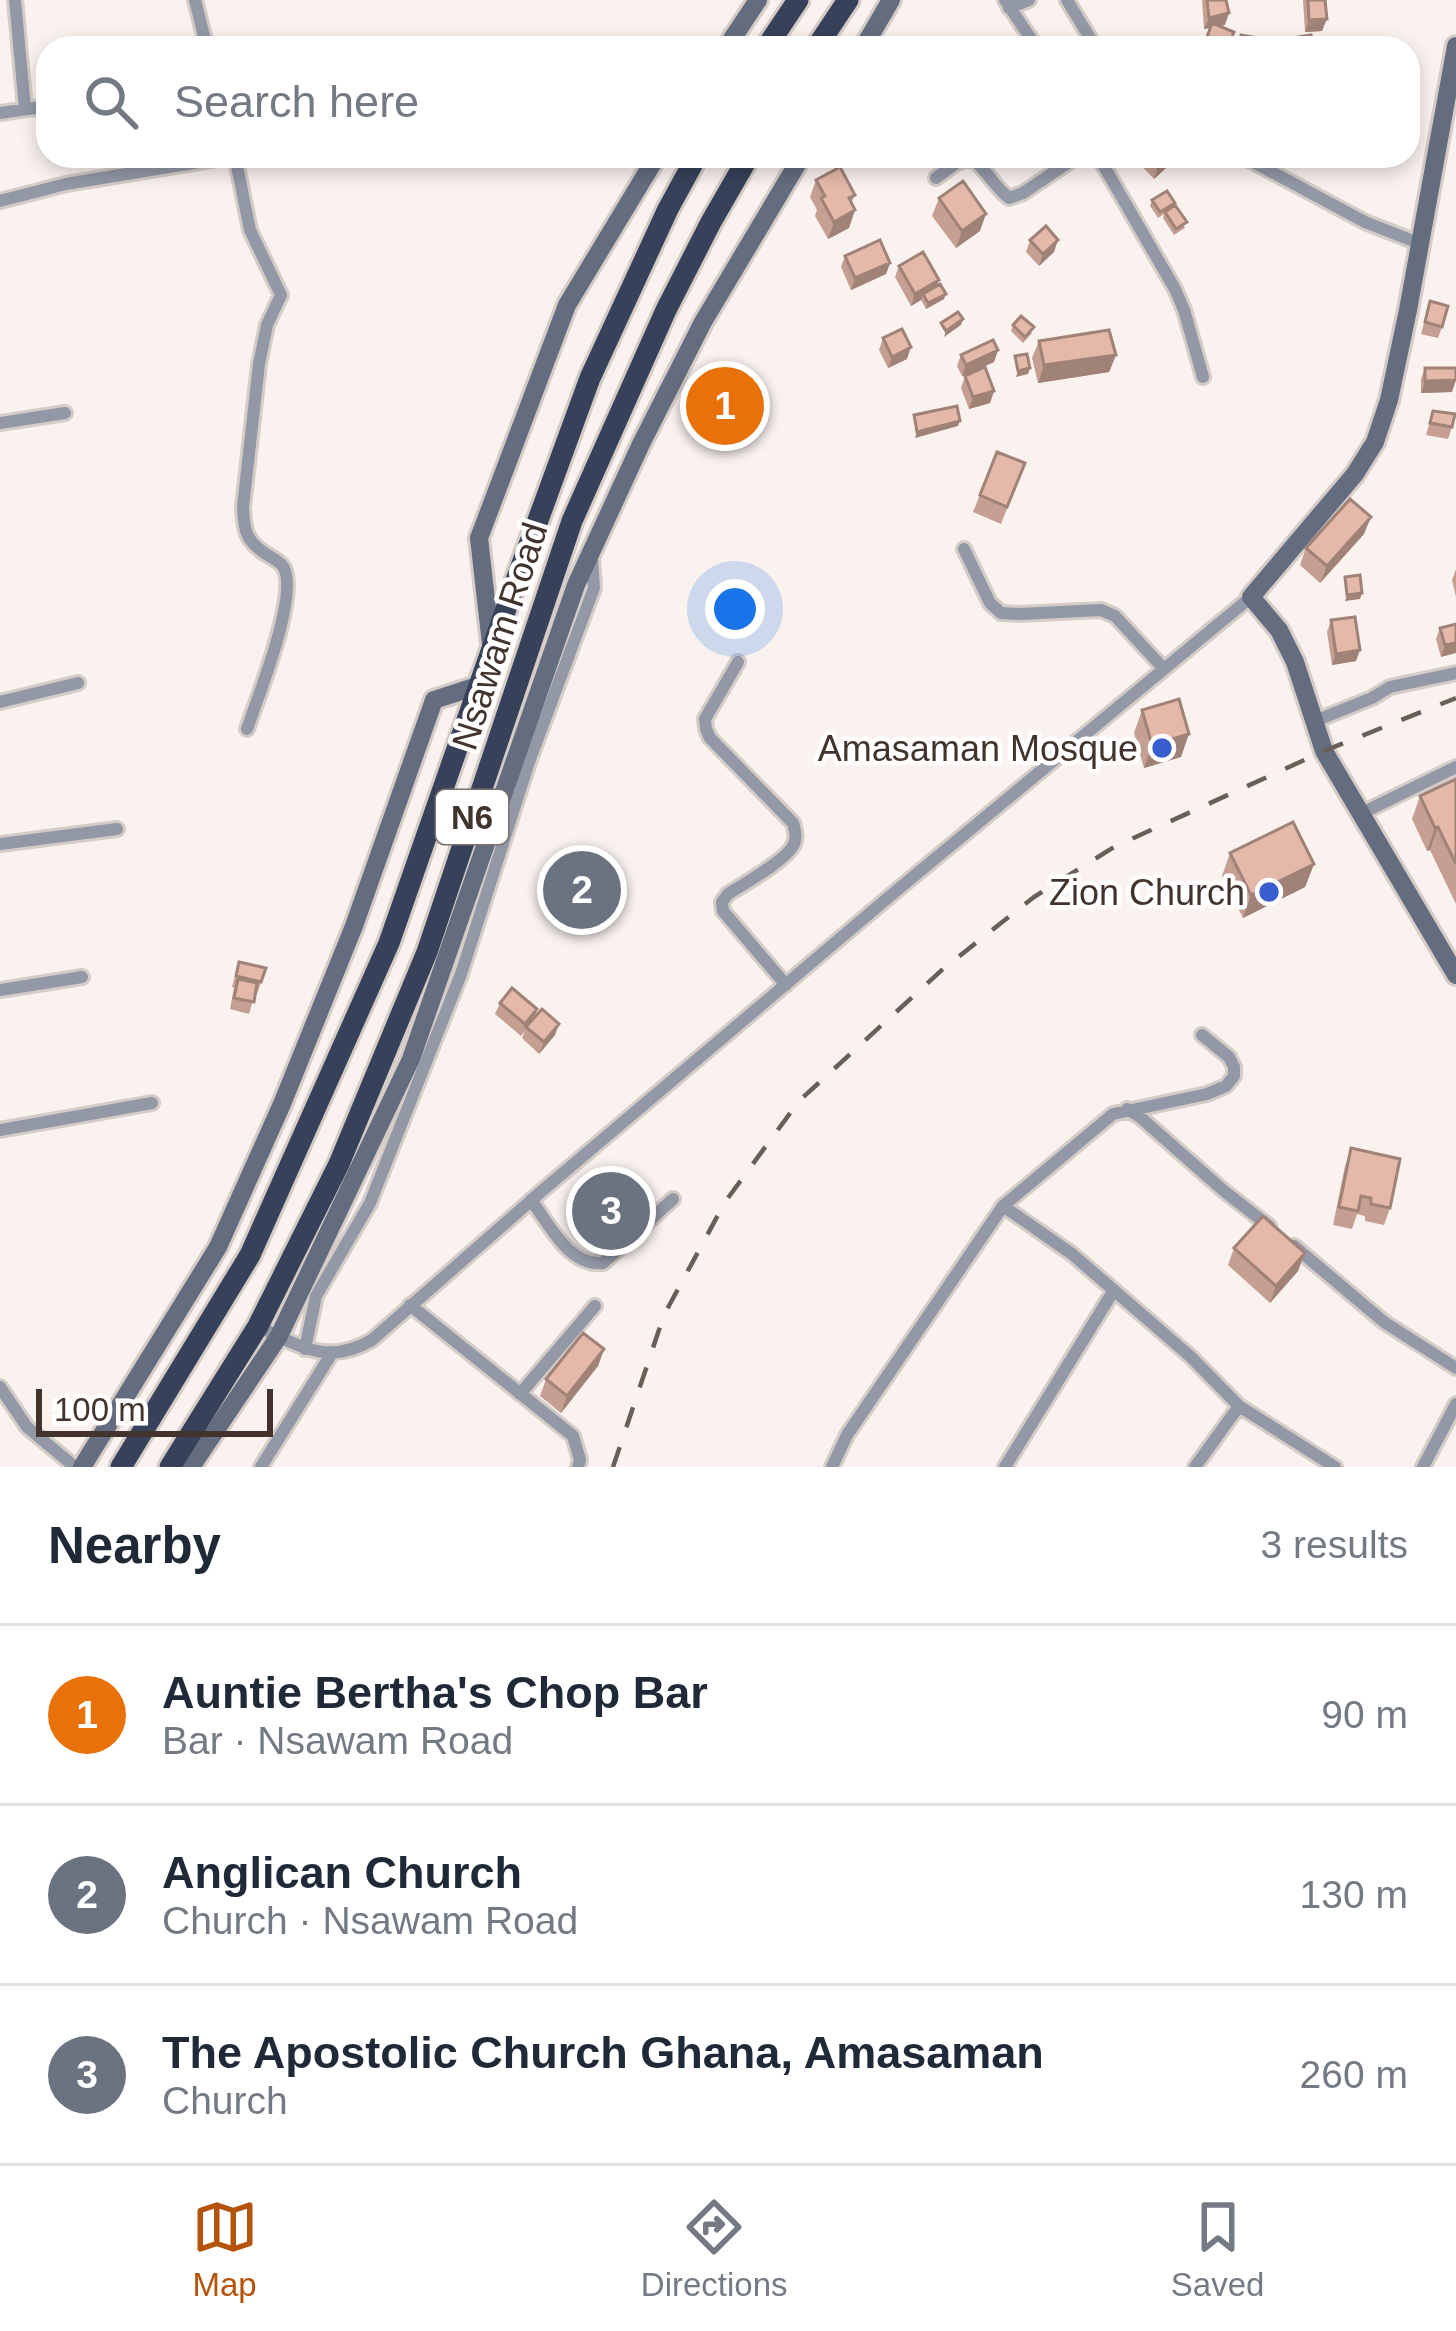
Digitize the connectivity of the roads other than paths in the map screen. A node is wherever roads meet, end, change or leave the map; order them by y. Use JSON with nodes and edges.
{"nodes":[{"id":1,"x":15,"y":0,"type":"edge"},
{"id":2,"x":195,"y":0,"type":"edge"},
{"id":3,"x":758,"y":0,"type":"edge"},
{"id":4,"x":798,"y":0,"type":"edge"},
{"id":5,"x":848,"y":0,"type":"edge"},
{"id":6,"x":891,"y":0,"type":"edge"},
{"id":7,"x":1030,"y":0,"type":"edge"},
{"id":8,"x":1067,"y":0,"type":"edge"},
{"id":9,"x":1007,"y":4,"type":"edge"},
{"id":10,"x":204,"y":36,"type":"edge"},
{"id":11,"x":734,"y":36,"type":"edge"},
{"id":12,"x":774,"y":36,"type":"edge"},
{"id":13,"x":824,"y":36,"type":"edge"},
{"id":14,"x":870,"y":36,"type":"edge"},
{"id":15,"x":1029,"y":36,"type":"edge"},
{"id":16,"x":1089,"y":36,"type":"edge"},
{"id":17,"x":1456,"y":46,"type":"edge"},
{"id":18,"x":1453,"y":71,"type":"edge"},
{"id":19,"x":36,"y":108,"type":"edge"},
{"id":20,"x":25,"y":109,"type":"junction"},
{"id":21,"x":0,"y":113,"type":"edge"},
{"id":22,"x":163,"y":168,"type":"edge"},
{"id":23,"x":237,"y":168,"type":"edge"},
{"id":24,"x":649,"y":168,"type":"edge"},
{"id":25,"x":690,"y":168,"type":"edge"},
{"id":26,"x":742,"y":168,"type":"edge"},
{"id":27,"x":795,"y":168,"type":"edge"},
{"id":28,"x":950,"y":168,"type":"edge"},
{"id":29,"x":986,"y":168,"type":"edge"},
{"id":30,"x":1060,"y":168,"type":"edge"},
{"id":31,"x":1105,"y":168,"type":"edge"},
{"id":32,"x":1264,"y":168,"type":"edge"},
{"id":33,"x":937,"y":178,"type":"dead end"},
{"id":34,"x":0,"y":201,"type":"edge"},
{"id":35,"x":1420,"y":244,"type":"junction"},
{"id":36,"x":1202,"y":377,"type":"dead end"},
{"id":37,"x":65,"y":413,"type":"dead end"},
{"id":38,"x":0,"y":423,"type":"edge"},
{"id":39,"x":964,"y":549,"type":"dead end"},
{"id":40,"x":592,"y":551,"type":"junction"},
{"id":41,"x":1251,"y":598,"type":"junction"},
{"id":42,"x":492,"y":648,"type":"junction"},
{"id":43,"x":738,"y":662,"type":"dead end"},
{"id":44,"x":1165,"y":669,"type":"junction"},
{"id":45,"x":1456,"y":673,"type":"edge"},
{"id":46,"x":78,"y":683,"type":"dead end"},
{"id":47,"x":480,"y":685,"type":"junction"},
{"id":48,"x":0,"y":702,"type":"edge"},
{"id":49,"x":1315,"y":721,"type":"junction"},
{"id":50,"x":247,"y":729,"type":"dead end"},
{"id":51,"x":1456,"y":767,"type":"edge"},
{"id":52,"x":1360,"y":814,"type":"junction"},
{"id":53,"x":117,"y":829,"type":"dead end"},
{"id":54,"x":0,"y":844,"type":"edge"},
{"id":55,"x":1456,"y":975,"type":"edge"},
{"id":56,"x":82,"y":977,"type":"dead end"},
{"id":57,"x":785,"y":985,"type":"junction"},
{"id":58,"x":0,"y":990,"type":"edge"},
{"id":59,"x":1202,"y":1035,"type":"dead end"},
{"id":60,"x":152,"y":1103,"type":"dead end"},
{"id":61,"x":1126,"y":1109,"type":"junction"},
{"id":62,"x":0,"y":1130,"type":"edge"},
{"id":63,"x":674,"y":1199,"type":"dead end"},
{"id":64,"x":531,"y":1200,"type":"junction"},
{"id":65,"x":1003,"y":1206,"type":"junction"},
{"id":66,"x":1114,"y":1291,"type":"junction"},
{"id":67,"x":410,"y":1305,"type":"junction"},
{"id":68,"x":595,"y":1306,"type":"dead end"},
{"id":69,"x":258,"y":1326,"type":"junction"},
{"id":70,"x":279,"y":1336,"type":"junction"},
{"id":71,"x":305,"y":1349,"type":"junction"},
{"id":72,"x":332,"y":1354,"type":"junction"},
{"id":73,"x":1456,"y":1368,"type":"edge"},
{"id":74,"x":0,"y":1387,"type":"edge"},
{"id":75,"x":520,"y":1394,"type":"junction"},
{"id":76,"x":1456,"y":1404,"type":"edge"},
{"id":77,"x":1239,"y":1406,"type":"junction"},
{"id":78,"x":78,"y":1467,"type":"edge"},
{"id":79,"x":121,"y":1467,"type":"edge"},
{"id":80,"x":170,"y":1467,"type":"edge"},
{"id":81,"x":191,"y":1467,"type":"edge"},
{"id":82,"x":261,"y":1467,"type":"edge"},
{"id":83,"x":578,"y":1467,"type":"edge"},
{"id":84,"x":832,"y":1467,"type":"edge"},
{"id":85,"x":1006,"y":1467,"type":"edge"},
{"id":86,"x":1195,"y":1467,"type":"edge"},
{"id":87,"x":1335,"y":1467,"type":"edge"},
{"id":88,"x":1423,"y":1467,"type":"edge"}],
"edges":[{"from":1,"to":20,"type":"street"},
{"from":2,"to":10,"type":"street"},
{"from":3,"to":11,"type":"main road"},
{"from":4,"to":12,"type":"highway"},
{"from":5,"to":13,"type":"highway"},
{"from":6,"to":14,"type":"main road"},
{"from":7,"to":9,"type":"street"},
{"from":8,"to":16,"type":"street"},
{"from":9,"to":15,"type":"street"},
{"from":17,"to":18,"type":"main road"},
{"from":18,"to":35,"type":"main road"},
{"from":19,"to":20,"type":"street"},
{"from":20,"to":21,"type":"street"},
{"from":22,"to":34,"type":"street"},
{"from":23,"to":50,"type":"street"},
{"from":24,"to":42,"type":"main road"},
{"from":25,"to":42,"type":"highway","name":"Nsawam Road","number":"N6"},
{"from":26,"to":69,"type":"highway","name":"Nsawam Road","number":"N6"},
{"from":27,"to":40,"type":"main road"},
{"from":28,"to":33,"type":"street"},
{"from":29,"to":30,"type":"street"},
{"from":31,"to":36,"type":"street"},
{"from":32,"to":35,"type":"street"},
{"from":35,"to":41,"type":"main road"},
{"from":37,"to":38,"type":"street"},
{"from":39,"to":44,"type":"street"},
{"from":40,"to":70,"type":"main road"},
{"from":40,"to":71,"type":"street"},
{"from":41,"to":44,"type":"street"},
{"from":41,"to":49,"type":"main road"},
{"from":42,"to":47,"type":"highway","name":"Nsawam Road","number":"N6"},
{"from":43,"to":57,"type":"street"},
{"from":44,"to":57,"type":"street"},
{"from":45,"to":49,"type":"street"},
{"from":46,"to":48,"type":"street"},
{"from":47,"to":78,"type":"main road"},
{"from":47,"to":79,"type":"highway","name":"Nsawam Road","number":"N6"},
{"from":49,"to":52,"type":"main road"},
{"from":51,"to":52,"type":"street"},
{"from":52,"to":55,"type":"main road"},
{"from":53,"to":54,"type":"street"},
{"from":56,"to":58,"type":"street"},
{"from":57,"to":64,"type":"street"},
{"from":59,"to":61,"type":"street"},
{"from":60,"to":62,"type":"street"},
{"from":61,"to":65,"type":"street"},
{"from":61,"to":73,"type":"street"},
{"from":63,"to":64,"type":"street"},
{"from":64,"to":67,"type":"street"},
{"from":65,"to":66,"type":"street"},
{"from":65,"to":84,"type":"street"},
{"from":66,"to":77,"type":"street"},
{"from":66,"to":85,"type":"street"},
{"from":67,"to":72,"type":"street"},
{"from":67,"to":75,"type":"street"},
{"from":68,"to":75,"type":"street"},
{"from":69,"to":70,"type":"street"},
{"from":69,"to":80,"type":"highway","name":"Nsawam Road","number":"N6"},
{"from":70,"to":71,"type":"street"},
{"from":70,"to":81,"type":"main road"},
{"from":71,"to":72,"type":"street"},
{"from":72,"to":82,"type":"street"},
{"from":74,"to":78,"type":"street"},
{"from":75,"to":83,"type":"street"},
{"from":76,"to":88,"type":"street"},
{"from":77,"to":86,"type":"street"},
{"from":77,"to":87,"type":"street"}]}
